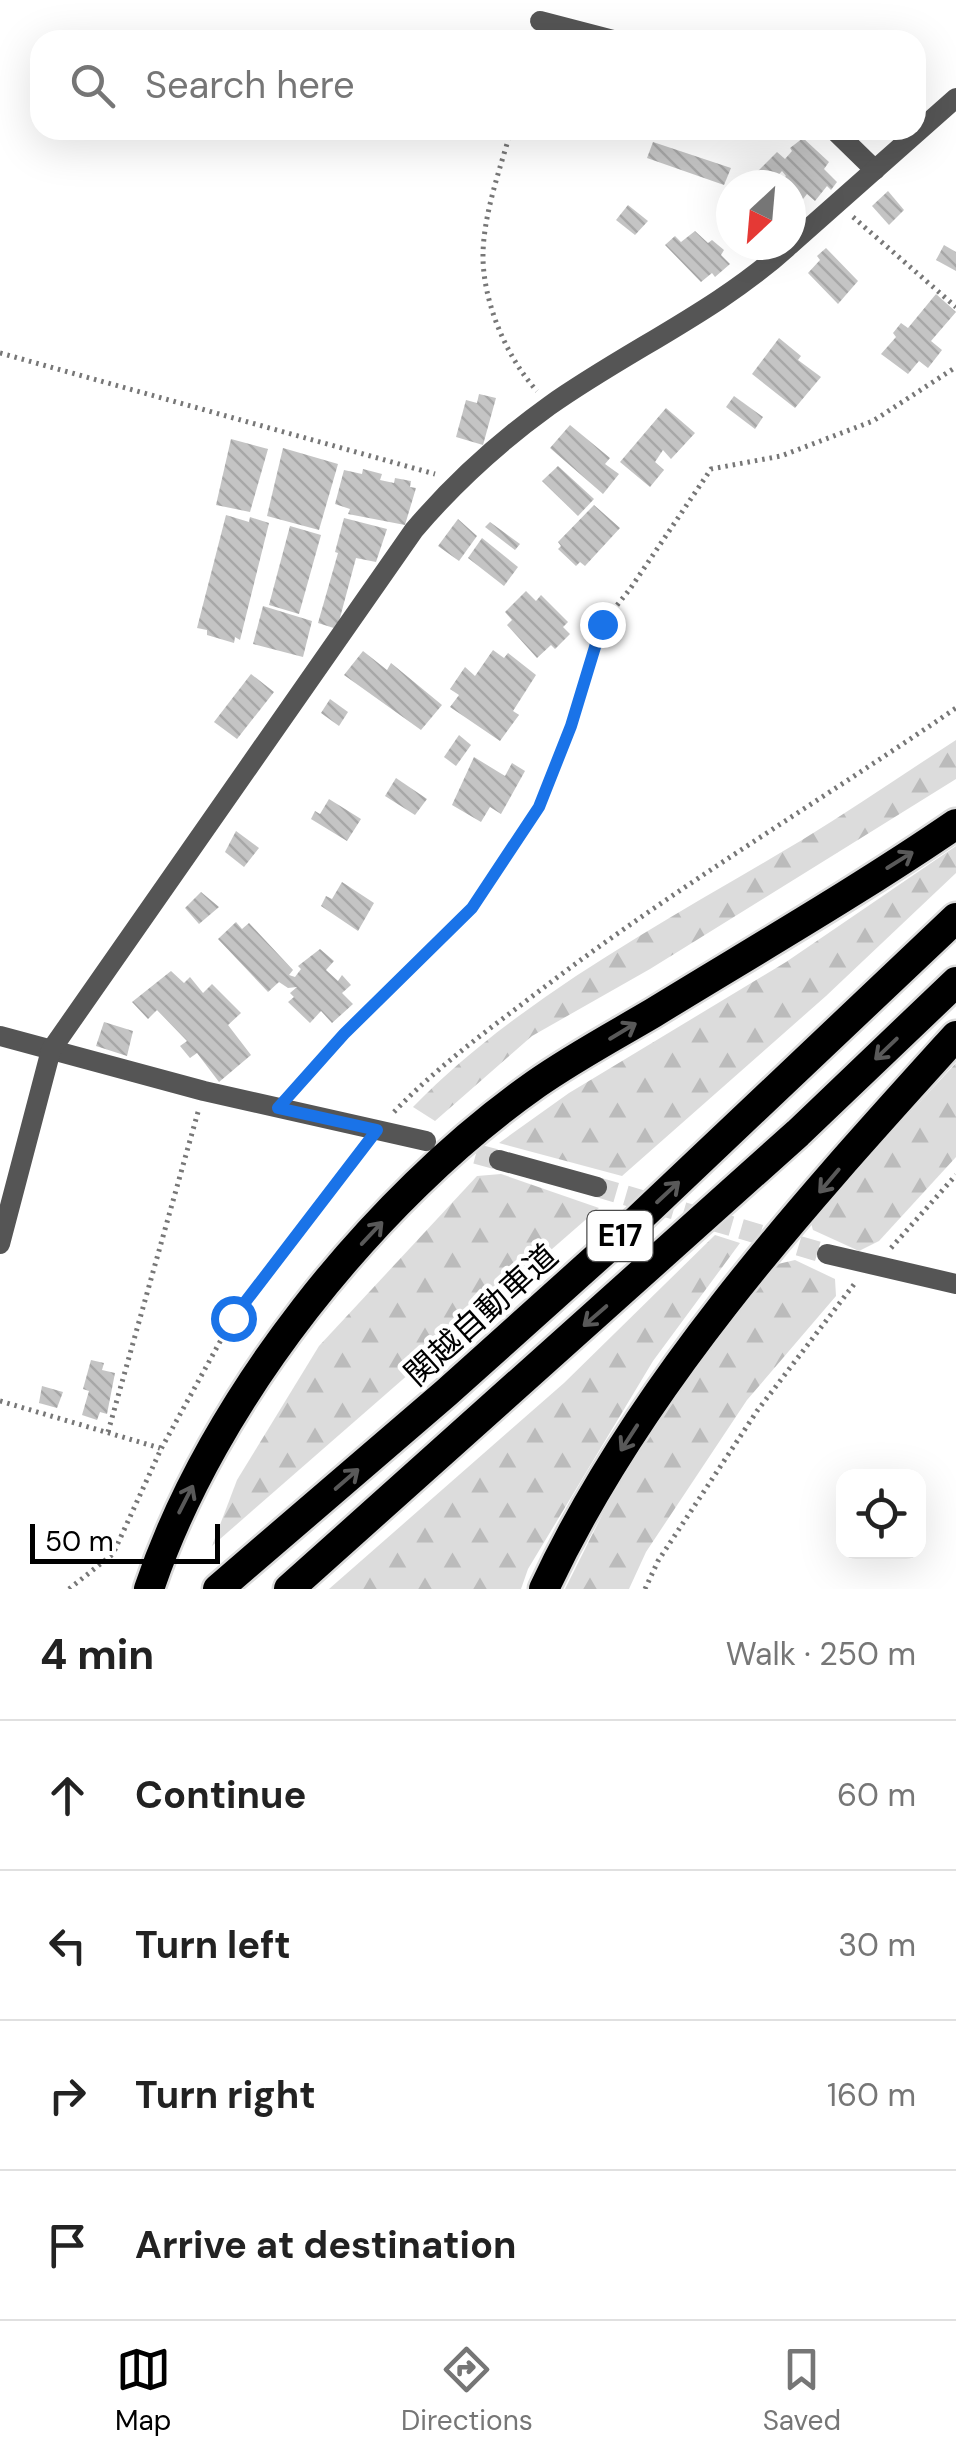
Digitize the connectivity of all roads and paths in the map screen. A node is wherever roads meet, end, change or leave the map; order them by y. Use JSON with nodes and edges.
{"nodes":[{"id":1,"x":540,"y":21,"type":"dead end"},
{"id":2,"x":575,"y":30,"type":"edge"},
{"id":3,"x":956,"y":98,"type":"edge"},
{"id":4,"x":926,"y":124,"type":"edge"},
{"id":5,"x":508,"y":140,"type":"edge"},
{"id":6,"x":844,"y":140,"type":"edge"},
{"id":7,"x":908,"y":140,"type":"edge"},
{"id":8,"x":874,"y":170,"type":"junction"},
{"id":9,"x":836,"y":204,"type":"junction"},
{"id":10,"x":806,"y":231,"type":"edge"},
{"id":11,"x":771,"y":260,"type":"edge"},
{"id":12,"x":956,"y":307,"type":"edge"},
{"id":13,"x":0,"y":354,"type":"edge"},
{"id":14,"x":956,"y":367,"type":"edge"},
{"id":15,"x":550,"y":406,"type":"junction"},
{"id":16,"x":457,"y":480,"type":"junction"},
{"id":17,"x":956,"y":708,"type":"edge"},
{"id":18,"x":956,"y":824,"type":"edge"},
{"id":19,"x":956,"y":918,"type":"edge"},
{"id":20,"x":956,"y":982,"type":"edge"},
{"id":21,"x":0,"y":1036,"type":"edge"},
{"id":22,"x":956,"y":1036,"type":"edge"},
{"id":23,"x":51,"y":1050,"type":"junction"},
{"id":24,"x":204,"y":1091,"type":"junction"},
{"id":25,"x":278,"y":1108,"type":"junction"},
{"id":26,"x":377,"y":1130,"type":"junction"},
{"id":27,"x":426,"y":1141,"type":"tunnel mouth"},
{"id":28,"x":500,"y":1160,"type":"tunnel mouth"},
{"id":29,"x":956,"y":1176,"type":"edge"},
{"id":30,"x":598,"y":1187,"type":"tunnel mouth"},
{"id":31,"x":0,"y":1244,"type":"edge"},
{"id":32,"x":826,"y":1254,"type":"tunnel mouth"},
{"id":33,"x":876,"y":1264,"type":"junction"},
{"id":34,"x":956,"y":1284,"type":"edge"},
{"id":35,"x":0,"y":1401,"type":"edge"},
{"id":36,"x":108,"y":1432,"type":"junction"},
{"id":37,"x":161,"y":1449,"type":"junction"},
{"id":38,"x":68,"y":1589,"type":"edge"},
{"id":39,"x":150,"y":1589,"type":"edge"},
{"id":40,"x":218,"y":1589,"type":"edge"},
{"id":41,"x":289,"y":1589,"type":"edge"},
{"id":42,"x":544,"y":1589,"type":"edge"},
{"id":43,"x":645,"y":1589,"type":"edge"}],
"edges":[{"from":1,"to":2,"type":"street"},
{"from":3,"to":4,"type":"street"},
{"from":5,"to":15,"type":"path"},
{"from":6,"to":8,"type":"street"},
{"from":7,"to":8,"type":"street"},
{"from":8,"to":9,"type":"street"},
{"from":9,"to":10,"type":"street"},
{"from":9,"to":12,"type":"path"},
{"from":11,"to":15,"type":"street"},
{"from":13,"to":16,"type":"path"},
{"from":14,"to":25,"type":"path"},
{"from":15,"to":16,"type":"street"},
{"from":16,"to":23,"type":"street"},
{"from":17,"to":26,"type":"path"},
{"from":39,"to":18,"type":"highway","one_way":true},
{"from":40,"to":19,"type":"highway","name":"関越自動車道","number":"E17","one_way":true},
{"from":20,"to":41,"type":"highway","number":"E17","one_way":true},
{"from":21,"to":23,"type":"street"},
{"from":22,"to":42,"type":"highway","one_way":true},
{"from":23,"to":24,"type":"street"},
{"from":23,"to":31,"type":"street"},
{"from":24,"to":25,"type":"street"},
{"from":24,"to":36,"type":"path"},
{"from":25,"to":26,"type":"street"},
{"from":26,"to":27,"type":"street"},
{"from":26,"to":37,"type":"path"},
{"from":28,"to":30,"type":"street"},
{"from":29,"to":33,"type":"path"},
{"from":32,"to":33,"type":"street"},
{"from":33,"to":34,"type":"street"},
{"from":33,"to":43,"type":"path"},
{"from":35,"to":36,"type":"path"},
{"from":36,"to":37,"type":"path"},
{"from":37,"to":38,"type":"path"}]}
